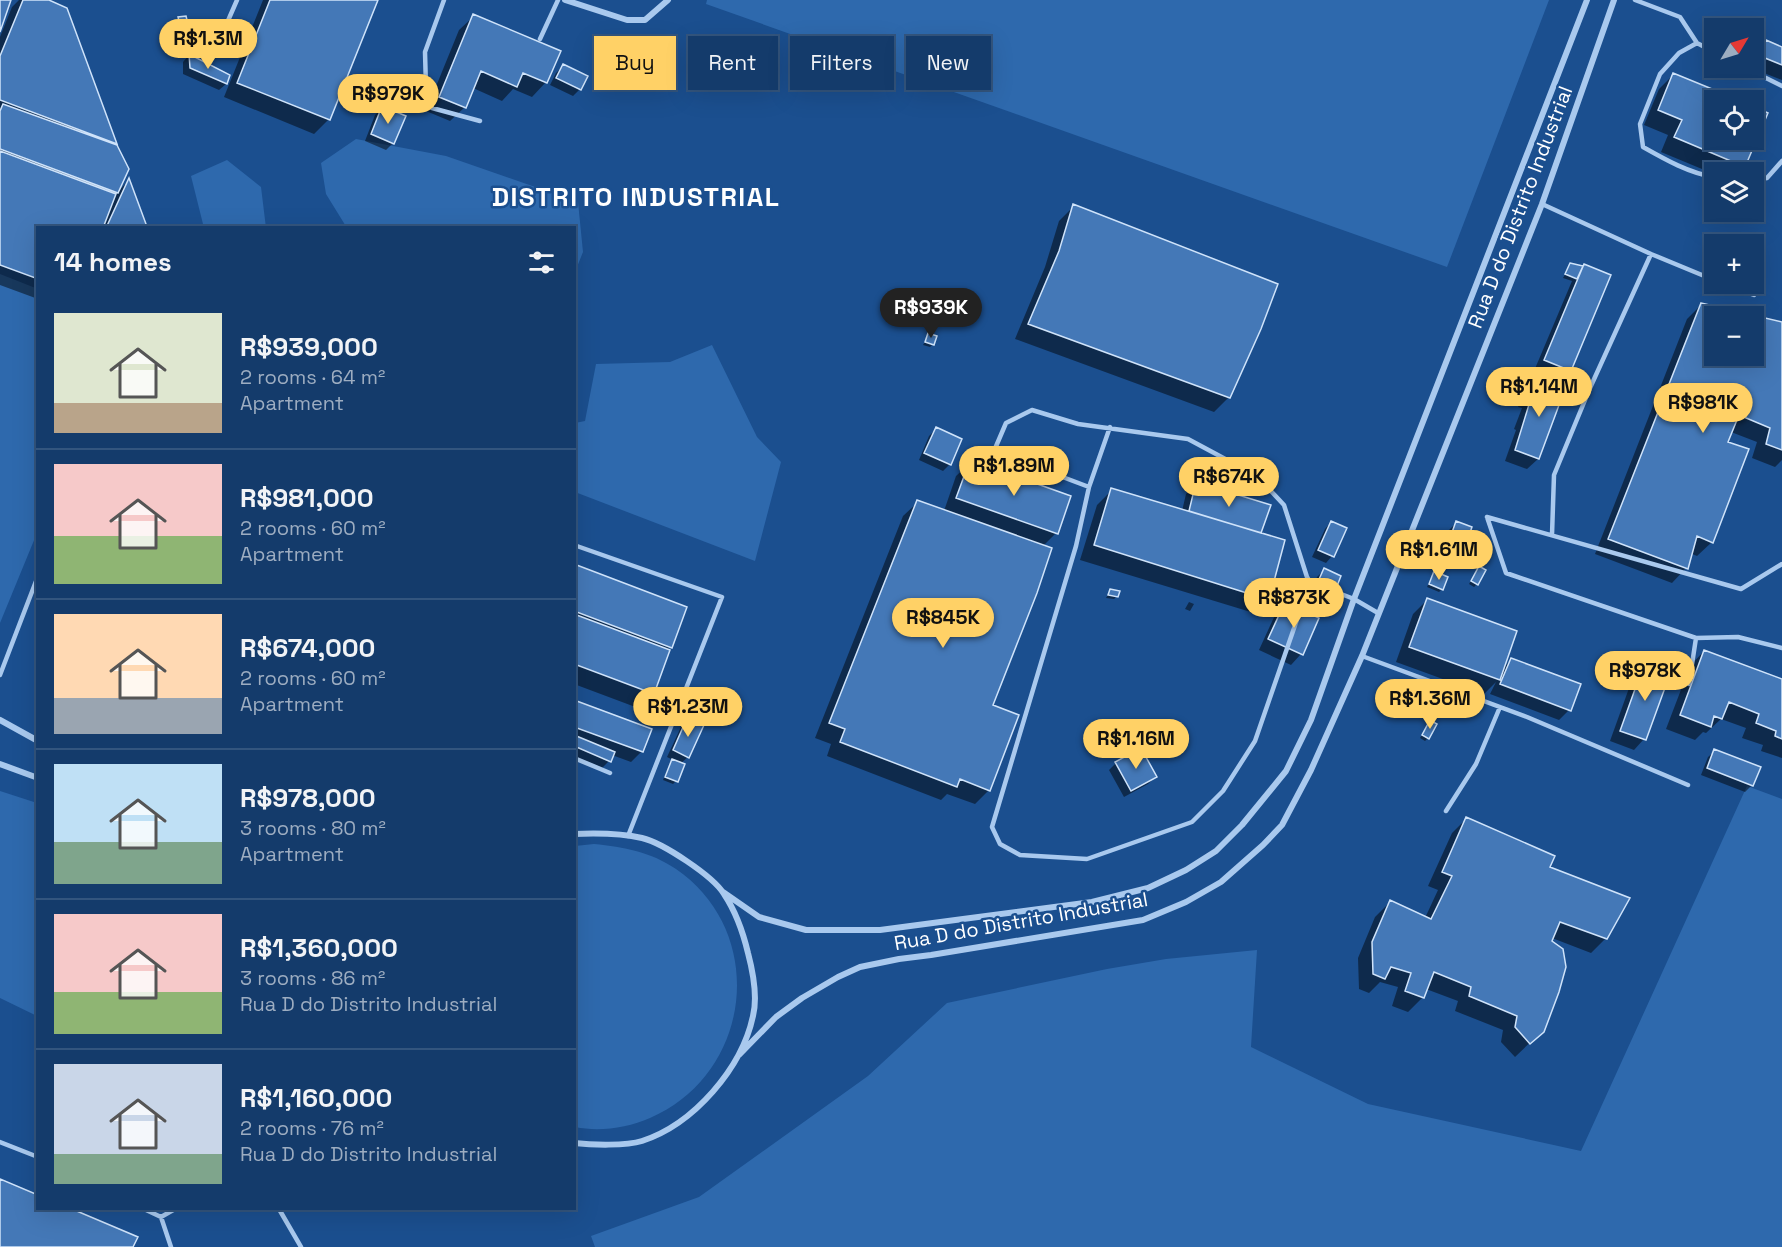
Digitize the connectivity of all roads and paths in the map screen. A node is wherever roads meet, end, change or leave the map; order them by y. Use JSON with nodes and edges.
{"nodes":[{"id":1,"x":237,"y":0,"type":"edge"},
{"id":2,"x":444,"y":0,"type":"edge"},
{"id":3,"x":558,"y":0,"type":"edge"},
{"id":4,"x":566,"y":0,"type":"edge"},
{"id":5,"x":668,"y":0,"type":"edge"},
{"id":6,"x":1587,"y":0,"type":"edge"},
{"id":7,"x":1614,"y":0,"type":"edge"},
{"id":8,"x":1635,"y":0,"type":"edge"},
{"id":9,"x":540,"y":39,"type":"dead end"},
{"id":10,"x":1697,"y":43,"type":"junction"},
{"id":11,"x":1704,"y":47,"type":"edge"},
{"id":12,"x":210,"y":62,"type":"dead end"},
{"id":13,"x":1764,"y":77,"type":"edge"},
{"id":14,"x":1782,"y":86,"type":"edge"},
{"id":15,"x":480,"y":122,"type":"dead end"},
{"id":16,"x":1782,"y":161,"type":"edge"},
{"id":17,"x":1704,"y":175,"type":"edge"},
{"id":18,"x":1764,"y":178,"type":"edge"},
{"id":19,"x":1542,"y":204,"type":"junction"},
{"id":20,"x":1651,"y":254,"type":"junction"},
{"id":21,"x":1704,"y":276,"type":"edge"},
{"id":22,"x":1110,"y":427,"type":"junction"},
{"id":23,"x":1089,"y":487,"type":"junction"},
{"id":24,"x":1552,"y":535,"type":"junction"},
{"id":25,"x":576,"y":546,"type":"edge"},
{"id":26,"x":1782,"y":564,"type":"edge"},
{"id":27,"x":36,"y":581,"type":"edge"},
{"id":28,"x":1310,"y":582,"type":"junction"},
{"id":29,"x":1354,"y":599,"type":"junction"},
{"id":30,"x":1378,"y":613,"type":"junction"},
{"id":31,"x":1696,"y":638,"type":"junction"},
{"id":32,"x":1782,"y":648,"type":"edge"},
{"id":33,"x":1362,"y":656,"type":"junction"},
{"id":34,"x":0,"y":675,"type":"edge"},
{"id":35,"x":1689,"y":684,"type":"dead end"},
{"id":36,"x":1500,"y":707,"type":"junction"},
{"id":37,"x":0,"y":720,"type":"edge"},
{"id":38,"x":36,"y":740,"type":"edge"},
{"id":39,"x":576,"y":759,"type":"edge"},
{"id":40,"x":0,"y":764,"type":"edge"},
{"id":41,"x":610,"y":773,"type":"dead end"},
{"id":42,"x":36,"y":777,"type":"edge"},
{"id":43,"x":1688,"y":785,"type":"dead end"},
{"id":44,"x":1446,"y":811,"type":"dead end"},
{"id":45,"x":576,"y":834,"type":"edge"},
{"id":46,"x":628,"y":836,"type":"junction"},
{"id":47,"x":723,"y":892,"type":"junction"},
{"id":48,"x":739,"y":1055,"type":"junction"},
{"id":49,"x":0,"y":1142,"type":"edge"},
{"id":50,"x":576,"y":1143,"type":"edge"},
{"id":51,"x":36,"y":1157,"type":"edge"},
{"id":52,"x":146,"y":1210,"type":"edge"},
{"id":53,"x":173,"y":1210,"type":"edge"},
{"id":54,"x":280,"y":1210,"type":"edge"},
{"id":55,"x":161,"y":1218,"type":"junction"},
{"id":56,"x":171,"y":1247,"type":"edge"},
{"id":57,"x":301,"y":1247,"type":"edge"}],
"edges":[{"from":1,"to":12,"type":"lane"},
{"from":2,"to":15,"type":"lane"},
{"from":3,"to":9,"type":"lane"},
{"from":4,"to":5,"type":"street"},
{"from":6,"to":29,"type":"street","name":"Rua D do Distrito Industrial"},
{"from":7,"to":19,"type":"street","name":"Rua D do Distrito Industrial"},
{"from":8,"to":10,"type":"lane"},
{"from":10,"to":11,"type":"lane"},
{"from":10,"to":17,"type":"lane"},
{"from":13,"to":14,"type":"lane"},
{"from":16,"to":18,"type":"lane"},
{"from":19,"to":20,"type":"lane"},
{"from":19,"to":30,"type":"street","name":"Rua D do Distrito Industrial"},
{"from":20,"to":21,"type":"lane"},
{"from":20,"to":24,"type":"lane"},
{"from":22,"to":23,"type":"lane"},
{"from":22,"to":23,"type":"lane"},
{"from":22,"to":28,"type":"lane"},
{"from":23,"to":28,"type":"lane"},
{"from":24,"to":26,"type":"lane"},
{"from":24,"to":31,"type":"lane"},
{"from":25,"to":46,"type":"lane"},
{"from":27,"to":34,"type":"lane"},
{"from":28,"to":29,"type":"lane"},
{"from":29,"to":30,"type":"lane"},
{"from":29,"to":47,"type":"street","name":"Rua D do Distrito Industrial"},
{"from":30,"to":33,"type":"street","name":"Rua D do Distrito Industrial"},
{"from":31,"to":32,"type":"lane"},
{"from":31,"to":35,"type":"lane"},
{"from":33,"to":36,"type":"lane"},
{"from":33,"to":48,"type":"street","name":"Rua D do Distrito Industrial"},
{"from":36,"to":43,"type":"lane"},
{"from":36,"to":44,"type":"lane"},
{"from":37,"to":38,"type":"street"},
{"from":39,"to":41,"type":"lane"},
{"from":40,"to":42,"type":"street"},
{"from":45,"to":46,"type":"street","name":"Rua D do Distrito Industrial"},
{"from":46,"to":47,"type":"street","name":"Rua D do Distrito Industrial"},
{"from":47,"to":48,"type":"street"},
{"from":48,"to":50,"type":"street"},
{"from":49,"to":51,"type":"lane"},
{"from":52,"to":55,"type":"lane"},
{"from":53,"to":55,"type":"lane"},
{"from":54,"to":57,"type":"lane"},
{"from":55,"to":56,"type":"lane"}]}
